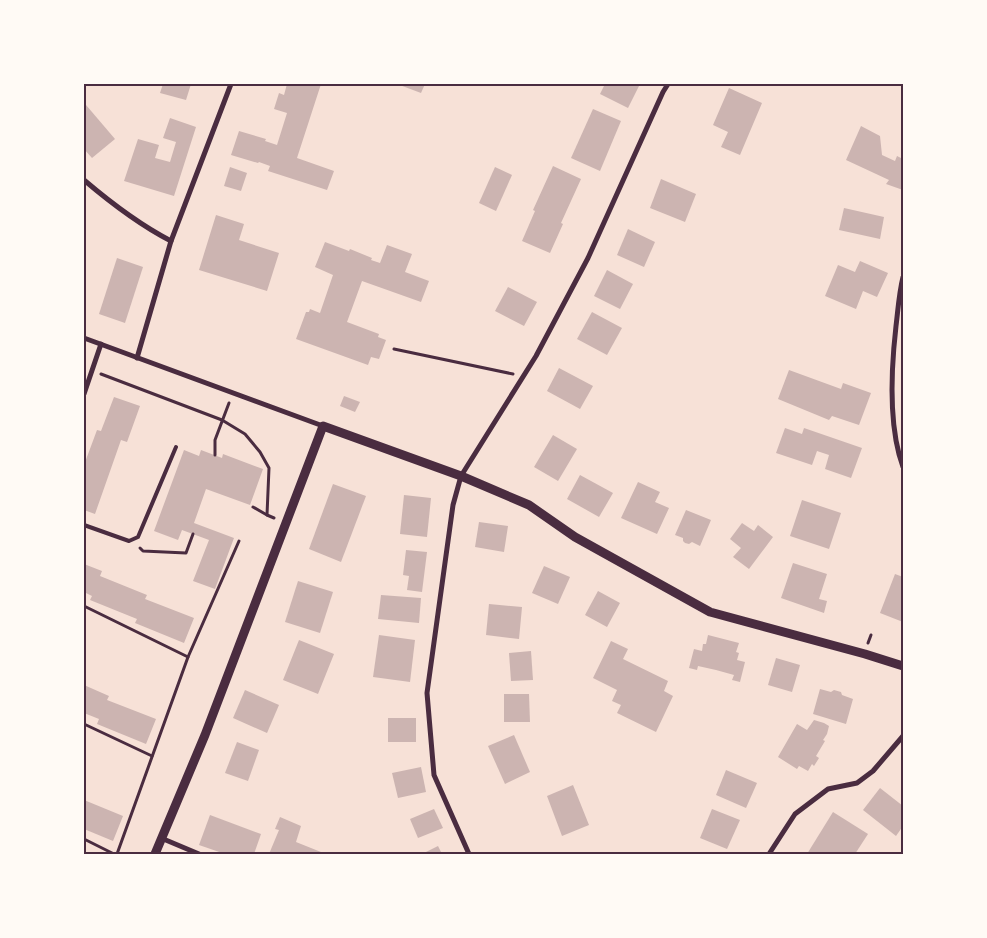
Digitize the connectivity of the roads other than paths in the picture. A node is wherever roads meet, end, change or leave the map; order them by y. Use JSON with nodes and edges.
{"nodes":[{"id":1,"x":231,"y":84,"type":"edge"},
{"id":2,"x":668,"y":84,"type":"edge"},
{"id":3,"x":84,"y":180,"type":"edge"},
{"id":4,"x":171,"y":242,"type":"junction"},
{"id":5,"x":903,"y":277,"type":"edge"},
{"id":6,"x":84,"y":338,"type":"edge"},
{"id":7,"x":101,"y":344,"type":"junction"},
{"id":8,"x":137,"y":358,"type":"junction"},
{"id":9,"x":84,"y":394,"type":"edge"},
{"id":10,"x":323,"y":426,"type":"junction"},
{"id":11,"x":176,"y":447,"type":"dead end"},
{"id":12,"x":903,"y":467,"type":"edge"},
{"id":13,"x":461,"y":476,"type":"junction"},
{"id":14,"x":84,"y":525,"type":"edge"},
{"id":15,"x":903,"y":666,"type":"edge"},
{"id":16,"x":903,"y":736,"type":"edge"},
{"id":17,"x":162,"y":838,"type":"junction"},
{"id":18,"x":155,"y":854,"type":"edge"},
{"id":19,"x":200,"y":854,"type":"edge"},
{"id":20,"x":469,"y":854,"type":"edge"},
{"id":21,"x":769,"y":854,"type":"edge"}],
"edges":[{"from":1,"to":4,"type":"street"},
{"from":2,"to":13,"type":"street"},
{"from":3,"to":4,"type":"street"},
{"from":4,"to":8,"type":"street"},
{"from":5,"to":12,"type":"street"},
{"from":6,"to":7,"type":"street"},
{"from":7,"to":8,"type":"street"},
{"from":7,"to":9,"type":"street"},
{"from":8,"to":10,"type":"street"},
{"from":10,"to":13,"type":"street"},
{"from":10,"to":17,"type":"street"},
{"from":11,"to":14,"type":"lane"},
{"from":13,"to":15,"type":"street"},
{"from":13,"to":20,"type":"street"},
{"from":16,"to":21,"type":"street"},
{"from":17,"to":18,"type":"street"},
{"from":17,"to":19,"type":"street"}]}
